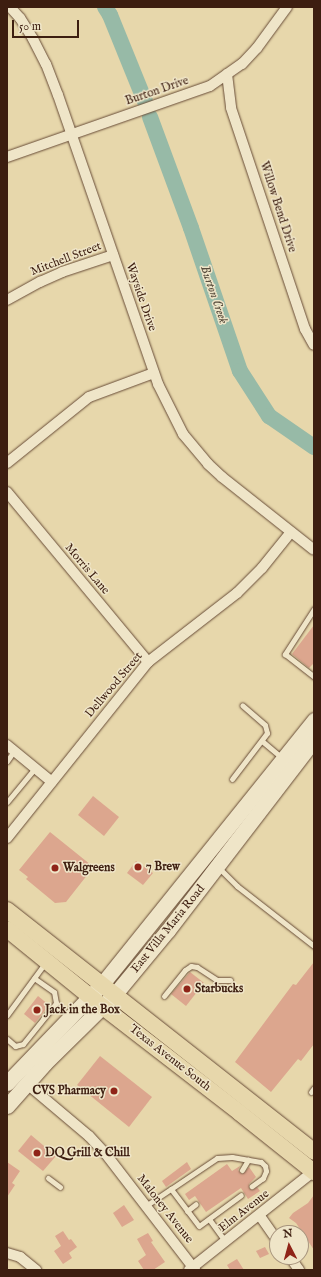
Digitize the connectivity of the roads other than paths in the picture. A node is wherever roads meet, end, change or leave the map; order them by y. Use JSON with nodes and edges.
{"nodes":[{"id":1,"x":10,"y":7,"type":"edge"},
{"id":2,"x":287,"y":7,"type":"edge"},
{"id":3,"x":227,"y":74,"type":"junction"},
{"id":4,"x":72,"y":135,"type":"junction"},
{"id":5,"x":7,"y":157,"type":"edge"},
{"id":6,"x":113,"y":255,"type":"junction"},
{"id":7,"x":7,"y":300,"type":"edge"},
{"id":8,"x":314,"y":345,"type":"edge"},
{"id":9,"x":154,"y":373,"type":"junction"},
{"id":10,"x":7,"y":463,"type":"edge"},
{"id":11,"x":7,"y":492,"type":"edge"},
{"id":12,"x":291,"y":532,"type":"junction"},
{"id":13,"x":314,"y":550,"type":"edge"},
{"id":14,"x":314,"y":609,"type":"edge"},
{"id":15,"x":148,"y":662,"type":"junction"},
{"id":16,"x":314,"y":677,"type":"edge"},
{"id":17,"x":242,"y":705,"type":"dead end"},
{"id":18,"x":314,"y":720,"type":"edge"},
{"id":19,"x":314,"y":740,"type":"edge"},
{"id":20,"x":262,"y":741,"type":"junction"},
{"id":21,"x":11,"y":748,"type":"edge"},
{"id":22,"x":282,"y":758,"type":"junction"},
{"id":23,"x":7,"y":761,"type":"edge"},
{"id":24,"x":35,"y":768,"type":"junction"},
{"id":25,"x":232,"y":779,"type":"dead end"},
{"id":26,"x":52,"y":782,"type":"junction"},
{"id":27,"x":7,"y":802,"type":"edge"},
{"id":28,"x":8,"y":833,"type":"edge"},
{"id":29,"x":217,"y":866,"type":"junction"},
{"id":30,"x":7,"y":910,"type":"edge"},
{"id":31,"x":7,"y":929,"type":"edge"},
{"id":32,"x":314,"y":946,"type":"edge"},
{"id":33,"x":46,"y":962,"type":"junction"},
{"id":34,"x":34,"y":978,"type":"junction"},
{"id":35,"x":230,"y":980,"type":"dead end"},
{"id":36,"x":102,"y":984,"type":"junction"},
{"id":37,"x":115,"y":994,"type":"junction"},
{"id":38,"x":164,"y":996,"type":"dead end"},
{"id":39,"x":90,"y":997,"type":"junction"},
{"id":40,"x":103,"y":1007,"type":"junction"},
{"id":41,"x":7,"y":1015,"type":"edge"},
{"id":42,"x":7,"y":1039,"type":"edge"},
{"id":43,"x":14,"y":1077,"type":"edge"},
{"id":44,"x":7,"y":1106,"type":"edge"},
{"id":45,"x":314,"y":1152,"type":"edge"},
{"id":46,"x":248,"y":1160,"type":"junction"},
{"id":47,"x":242,"y":1170,"type":"dead end"},
{"id":48,"x":314,"y":1172,"type":"edge"},
{"id":49,"x":48,"y":1178,"type":"dead end"},
{"id":50,"x":252,"y":1186,"type":"dead end"},
{"id":51,"x":60,"y":1187,"type":"dead end"},
{"id":52,"x":171,"y":1189,"type":"junction"},
{"id":53,"x":241,"y":1194,"type":"dead end"},
{"id":54,"x":196,"y":1204,"type":"dead end"},
{"id":55,"x":147,"y":1205,"type":"junction"},
{"id":56,"x":188,"y":1211,"type":"junction"},
{"id":57,"x":260,"y":1216,"type":"junction"},
{"id":58,"x":209,"y":1219,"type":"junction"},
{"id":59,"x":269,"y":1229,"type":"edge"},
{"id":60,"x":226,"y":1242,"type":"junction"},
{"id":61,"x":7,"y":1254,"type":"edge"},
{"id":62,"x":192,"y":1269,"type":"edge"},
{"id":63,"x":36,"y":1270,"type":"edge"}],
"edges":[{"from":1,"to":4,"type":"street","name":"Wayside Drive"},
{"from":2,"to":3,"type":"street","name":"Burton Drive"},
{"from":3,"to":4,"type":"street","name":"Burton Drive"},
{"from":3,"to":8,"type":"street","name":"Willow Bend Drive"},
{"from":4,"to":5,"type":"street","name":"Burton Drive"},
{"from":4,"to":6,"type":"street","name":"Wayside Drive"},
{"from":6,"to":7,"type":"street","name":"Mitchell Street"},
{"from":6,"to":9,"type":"street","name":"Wayside Drive"},
{"from":9,"to":10,"type":"street"},
{"from":9,"to":12,"type":"street","name":"Wayside Drive"},
{"from":11,"to":15,"type":"street","name":"Morris Lane"},
{"from":12,"to":13,"type":"street","name":"Wayside Drive"},
{"from":12,"to":15,"type":"street","name":"Dellwood Street"},
{"from":14,"to":16,"type":"lane"},
{"from":15,"to":26,"type":"street","name":"Dellwood Street"},
{"from":17,"to":20,"type":"lane"},
{"from":18,"to":22,"type":"main road","name":"East Villa Maria Road"},
{"from":19,"to":29,"type":"main road","name":"East Villa Maria Road"},
{"from":20,"to":22,"type":"lane"},
{"from":20,"to":25,"type":"lane"},
{"from":21,"to":23,"type":"lane"},
{"from":21,"to":24,"type":"street"},
{"from":22,"to":36,"type":"main road","name":"East Villa Maria Road"},
{"from":24,"to":26,"type":"street"},
{"from":24,"to":27,"type":"lane"},
{"from":26,"to":28,"type":"street","name":"Dellwood Street"},
{"from":29,"to":32,"type":"lane"},
{"from":29,"to":37,"type":"main road","name":"East Villa Maria Road"},
{"from":30,"to":36,"type":"main road","name":"Texas Avenue South"},
{"from":31,"to":33,"type":"main road","name":"Texas Avenue South"},
{"from":33,"to":34,"type":"lane"},
{"from":33,"to":39,"type":"main road","name":"Texas Avenue South"},
{"from":34,"to":41,"type":"lane"},
{"from":34,"to":42,"type":"lane"},
{"from":35,"to":38,"type":"lane"},
{"from":36,"to":37,"type":"main road","name":"Texas Avenue South"},
{"from":36,"to":39,"type":"main road","name":"East Villa Maria Road"},
{"from":37,"to":40,"type":"main road","name":"East Villa Maria Road"},
{"from":37,"to":45,"type":"main road","name":"Texas Avenue South"},
{"from":39,"to":40,"type":"main road","name":"Texas Avenue South"},
{"from":39,"to":43,"type":"main road","name":"East Villa Maria Road"},
{"from":40,"to":43,"type":"main road","name":"East Villa Maria Road"},
{"from":40,"to":48,"type":"main road","name":"Texas Avenue South"},
{"from":43,"to":44,"type":"main road","name":"East Villa Maria Road"},
{"from":43,"to":55,"type":"street","name":"Maloney Avenue"},
{"from":46,"to":47,"type":"lane"},
{"from":46,"to":50,"type":"lane"},
{"from":46,"to":52,"type":"lane"},
{"from":48,"to":57,"type":"street","name":"Elm Avenue"},
{"from":49,"to":51,"type":"lane"},
{"from":52,"to":55,"type":"lane"},
{"from":52,"to":56,"type":"lane"},
{"from":53,"to":58,"type":"lane"},
{"from":54,"to":56,"type":"lane"},
{"from":55,"to":62,"type":"street","name":"Maloney Avenue"},
{"from":56,"to":58,"type":"lane"},
{"from":57,"to":59,"type":"street"},
{"from":57,"to":60,"type":"street","name":"Elm Avenue"},
{"from":58,"to":60,"type":"lane"},
{"from":60,"to":62,"type":"street","name":"Elm Avenue"},
{"from":61,"to":63,"type":"street"}]}
